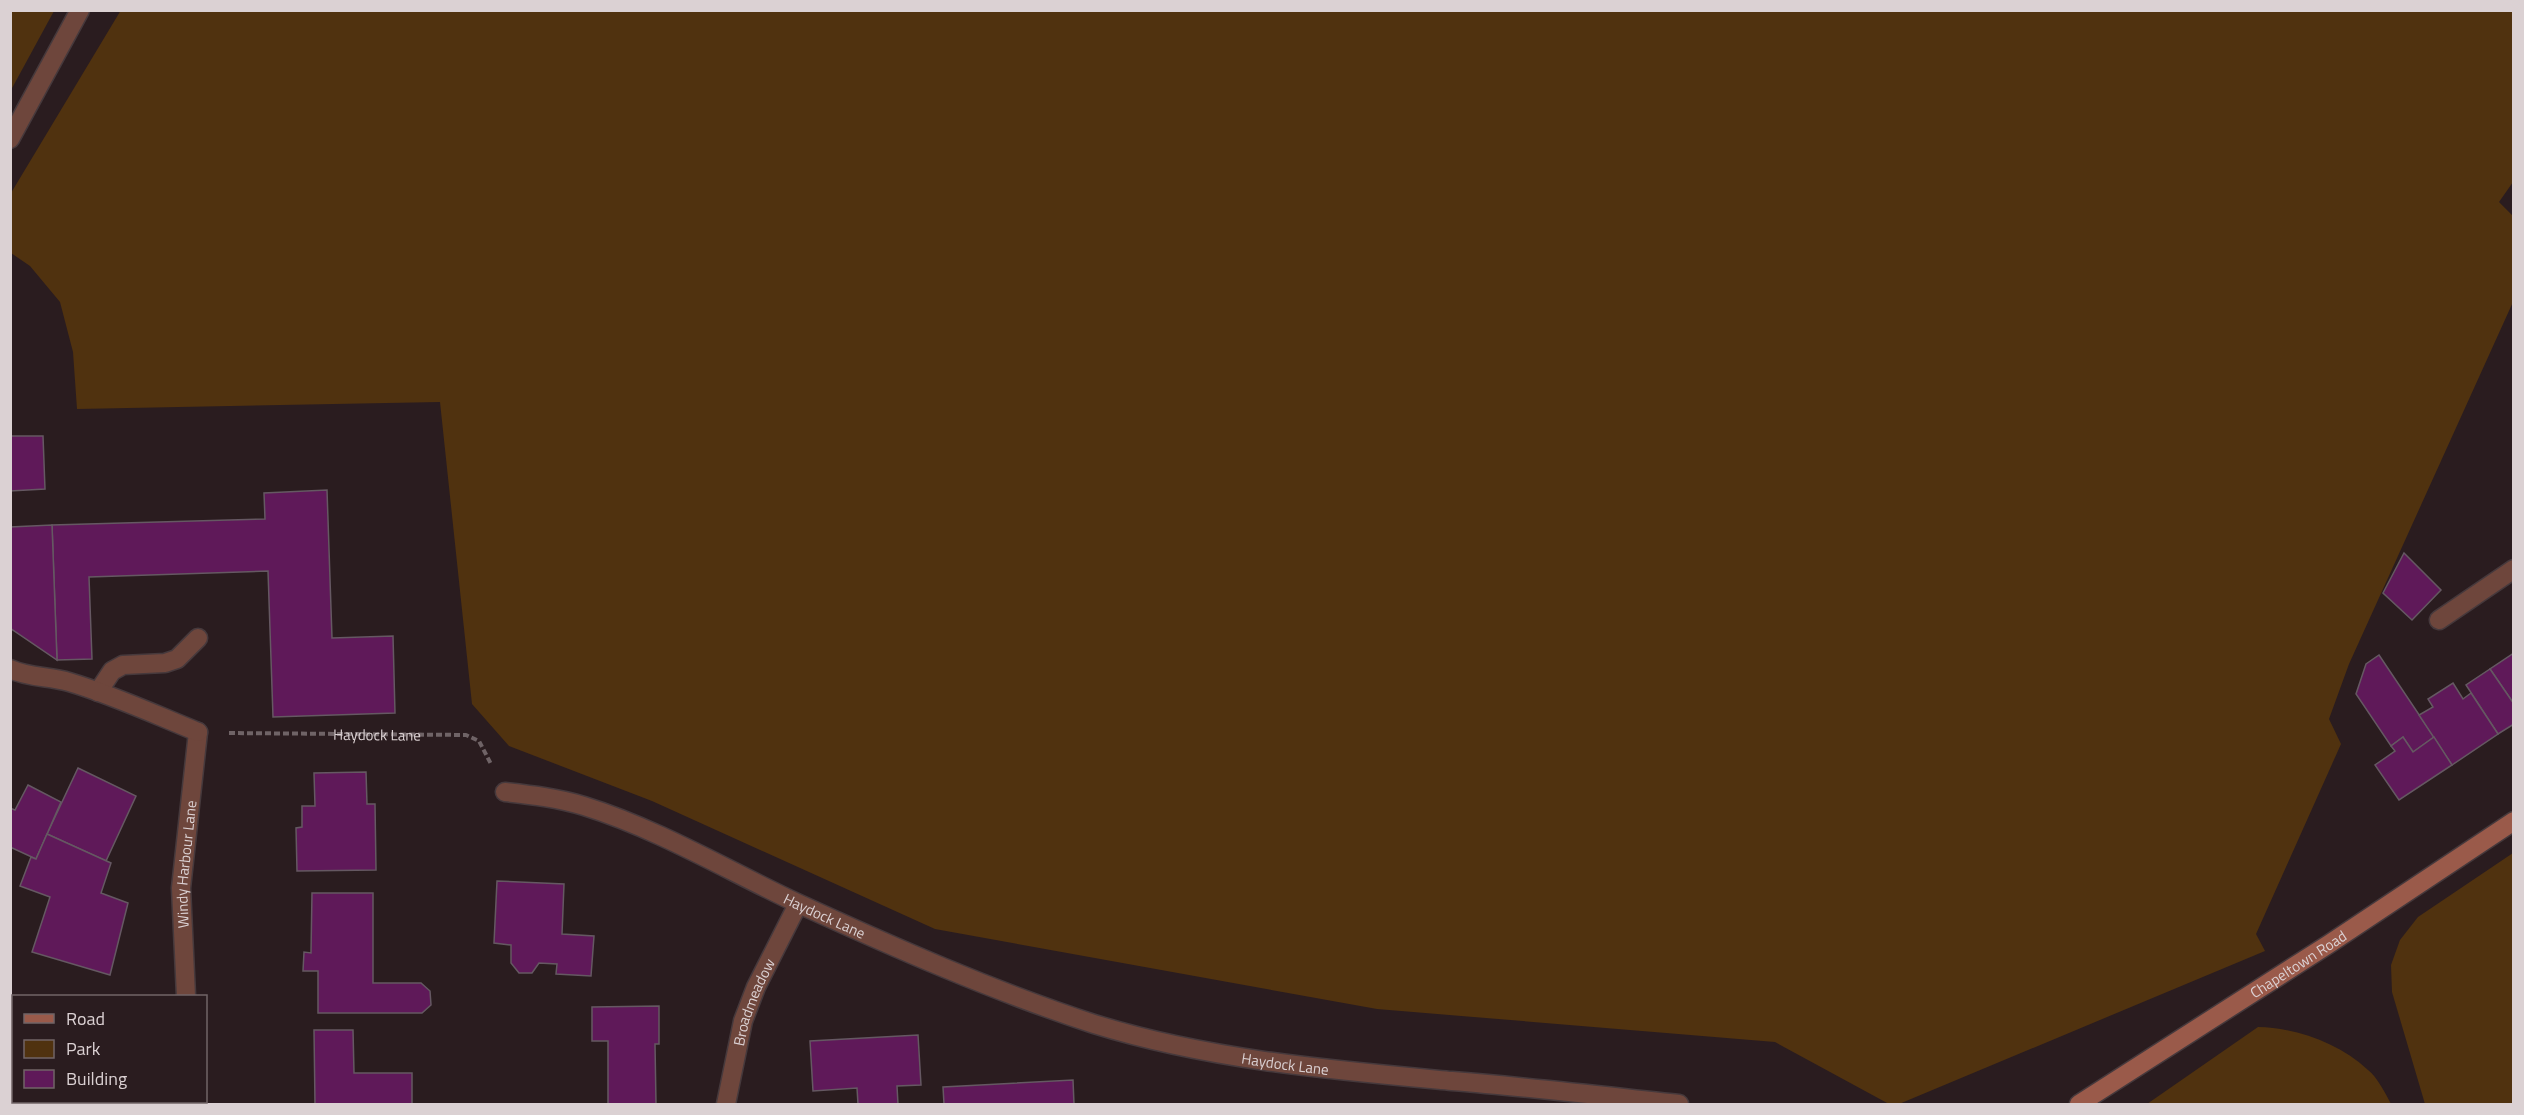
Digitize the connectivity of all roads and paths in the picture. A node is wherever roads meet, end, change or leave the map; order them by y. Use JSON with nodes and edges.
{"nodes":[{"id":1,"x":80,"y":10,"type":"edge"},
{"id":2,"x":10,"y":139,"type":"edge"},
{"id":3,"x":2514,"y":569,"type":"edge"},
{"id":4,"x":2439,"y":620,"type":"dead end"},
{"id":5,"x":198,"y":638,"type":"dead end"},
{"id":6,"x":10,"y":669,"type":"edge"},
{"id":7,"x":98,"y":692,"type":"junction"},
{"id":8,"x":198,"y":732,"type":"junction"},
{"id":9,"x":505,"y":792,"type":"joint"},
{"id":10,"x":2514,"y":821,"type":"edge"},
{"id":11,"x":798,"y":904,"type":"junction"},
{"id":12,"x":186,"y":995,"type":"edge"},
{"id":13,"x":726,"y":1104,"type":"edge"},
{"id":14,"x":1679,"y":1104,"type":"edge"},
{"id":15,"x":2079,"y":1104,"type":"edge"}],
"edges":[{"from":1,"to":2,"type":"street"},
{"from":3,"to":4,"type":"street"},
{"from":5,"to":7,"type":"street"},
{"from":6,"to":7,"type":"street"},
{"from":7,"to":8,"type":"street"},
{"from":8,"to":9,"type":"path","name":"Haydock Lane"},
{"from":8,"to":12,"type":"street","name":"Windy Harbour Lane"},
{"from":9,"to":11,"type":"street","name":"Haydock Lane"},
{"from":10,"to":15,"type":"main road","name":"Chapeltown Road"},
{"from":11,"to":13,"type":"street","name":"Broadmeadow"},
{"from":11,"to":14,"type":"street","name":"Haydock Lane"}]}
